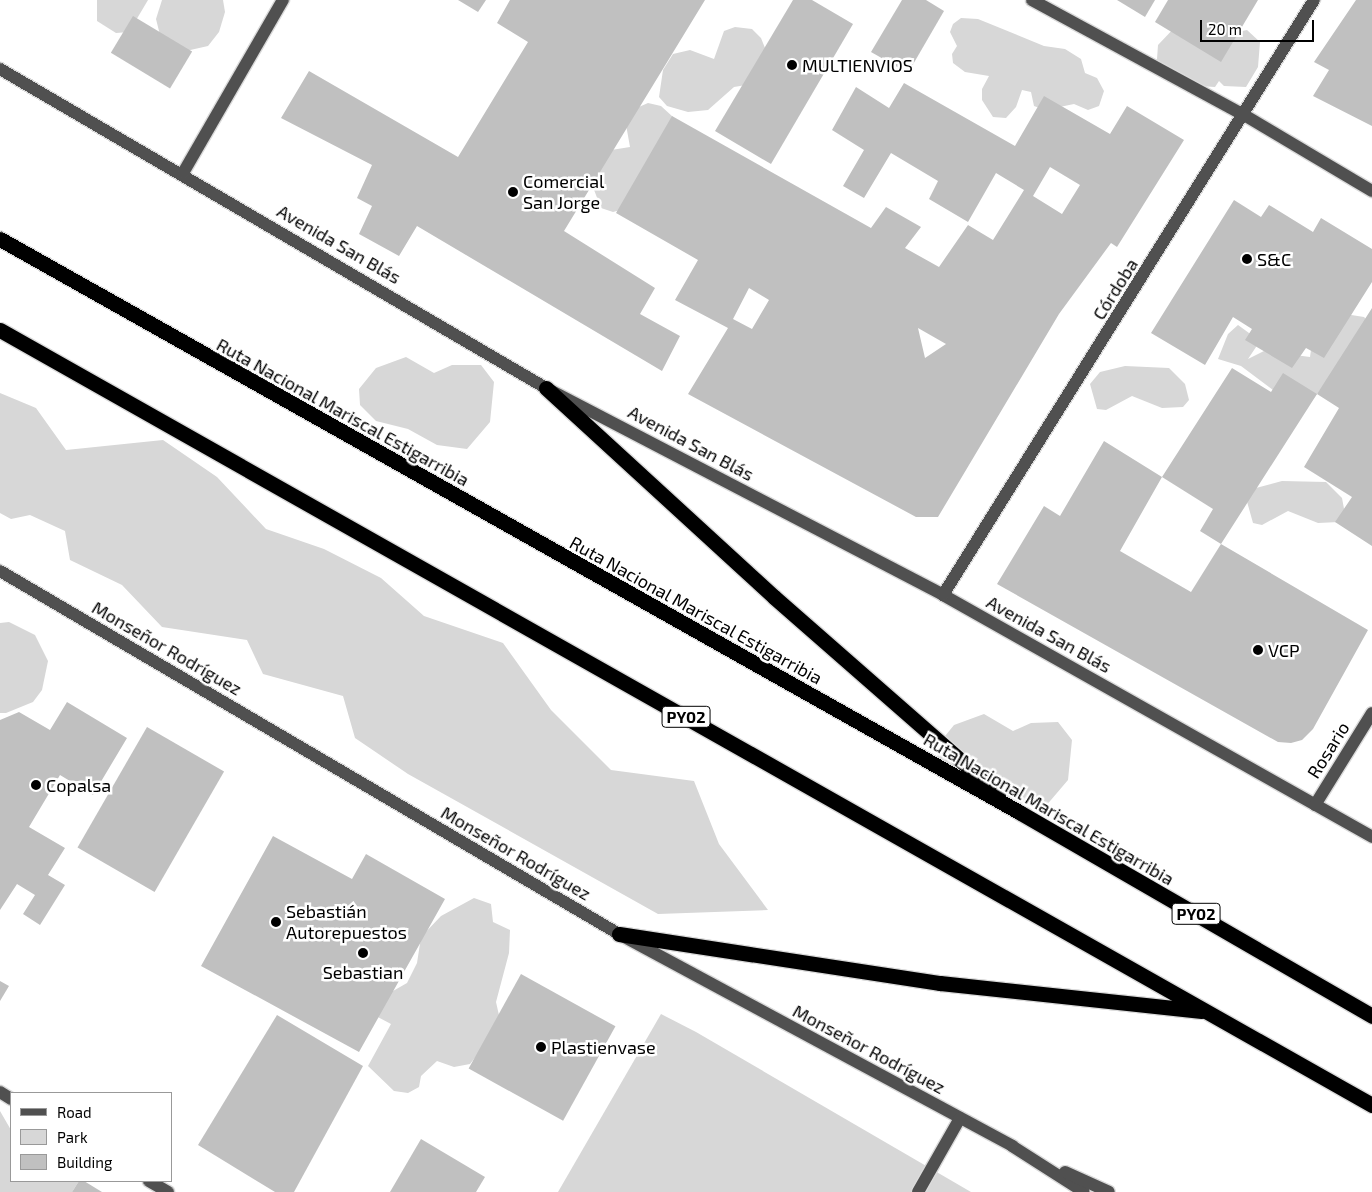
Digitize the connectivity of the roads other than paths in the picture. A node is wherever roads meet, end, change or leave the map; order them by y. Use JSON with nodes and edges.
{"nodes":[{"id":1,"x":283,"y":0,"type":"edge"},
{"id":2,"x":1032,"y":0,"type":"edge"},
{"id":3,"x":1314,"y":0,"type":"edge"},
{"id":4,"x":0,"y":69,"type":"edge"},
{"id":5,"x":1244,"y":115,"type":"junction"},
{"id":6,"x":183,"y":173,"type":"junction"},
{"id":7,"x":1372,"y":192,"type":"edge"},
{"id":8,"x":0,"y":240,"type":"edge"},
{"id":9,"x":0,"y":330,"type":"edge"},
{"id":10,"x":546,"y":388,"type":"junction"},
{"id":11,"x":0,"y":571,"type":"edge"},
{"id":12,"x":943,"y":595,"type":"junction"},
{"id":13,"x":1372,"y":713,"type":"edge"},
{"id":14,"x":1314,"y":805,"type":"junction"},
{"id":15,"x":1020,"y":812,"type":"junction"},
{"id":16,"x":1372,"y":837,"type":"edge"},
{"id":17,"x":619,"y":934,"type":"junction"},
{"id":18,"x":1208,"y":1012,"type":"junction"},
{"id":19,"x":1372,"y":1016,"type":"edge"},
{"id":20,"x":1372,"y":1105,"type":"edge"},
{"id":21,"x":960,"y":1118,"type":"junction"},
{"id":22,"x":1022,"y":1152,"type":"junction"},
{"id":23,"x":152,"y":1182,"type":"edge"},
{"id":24,"x":168,"y":1192,"type":"edge"},
{"id":25,"x":918,"y":1192,"type":"edge"},
{"id":26,"x":1084,"y":1192,"type":"edge"},
{"id":27,"x":1109,"y":1192,"type":"edge"}],
"edges":[{"from":1,"to":6,"type":"street"},
{"from":2,"to":5,"type":"street"},
{"from":3,"to":5,"type":"street","name":"Córdoba"},
{"from":4,"to":6,"type":"street","name":"Avenida San Blás"},
{"from":5,"to":7,"type":"street"},
{"from":5,"to":12,"type":"street","name":"Córdoba"},
{"from":6,"to":10,"type":"street","name":"Avenida San Blás"},
{"from":8,"to":15,"type":"highway","name":"Ruta Nacional Mariscal Estigarribia","number":"PY02"},
{"from":9,"to":18,"type":"highway","number":"PY02"},
{"from":10,"to":12,"type":"street","name":"Avenida San Blás"},
{"from":10,"to":15,"type":"highway"},
{"from":11,"to":17,"type":"street","name":"Monseñor Rodríguez"},
{"from":12,"to":14,"type":"street","name":"Avenida San Blás"},
{"from":13,"to":14,"type":"street","name":"Rosario"},
{"from":14,"to":16,"type":"street","name":"Avenida San Blás"},
{"from":15,"to":19,"type":"highway","name":"Ruta Nacional Mariscal Estigarribia","number":"PY02"},
{"from":17,"to":18,"type":"highway"},
{"from":17,"to":21,"type":"street","name":"Monseñor Rodríguez"},
{"from":18,"to":20,"type":"highway","number":"PY02"},
{"from":21,"to":22,"type":"street","name":"Monseñor Rodríguez"},
{"from":21,"to":25,"type":"street"},
{"from":22,"to":26,"type":"street","name":"Monseñor Rodríguez"},
{"from":22,"to":27,"type":"street","name":"Monseñor Rodríguez"},
{"from":23,"to":24,"type":"street"}]}
